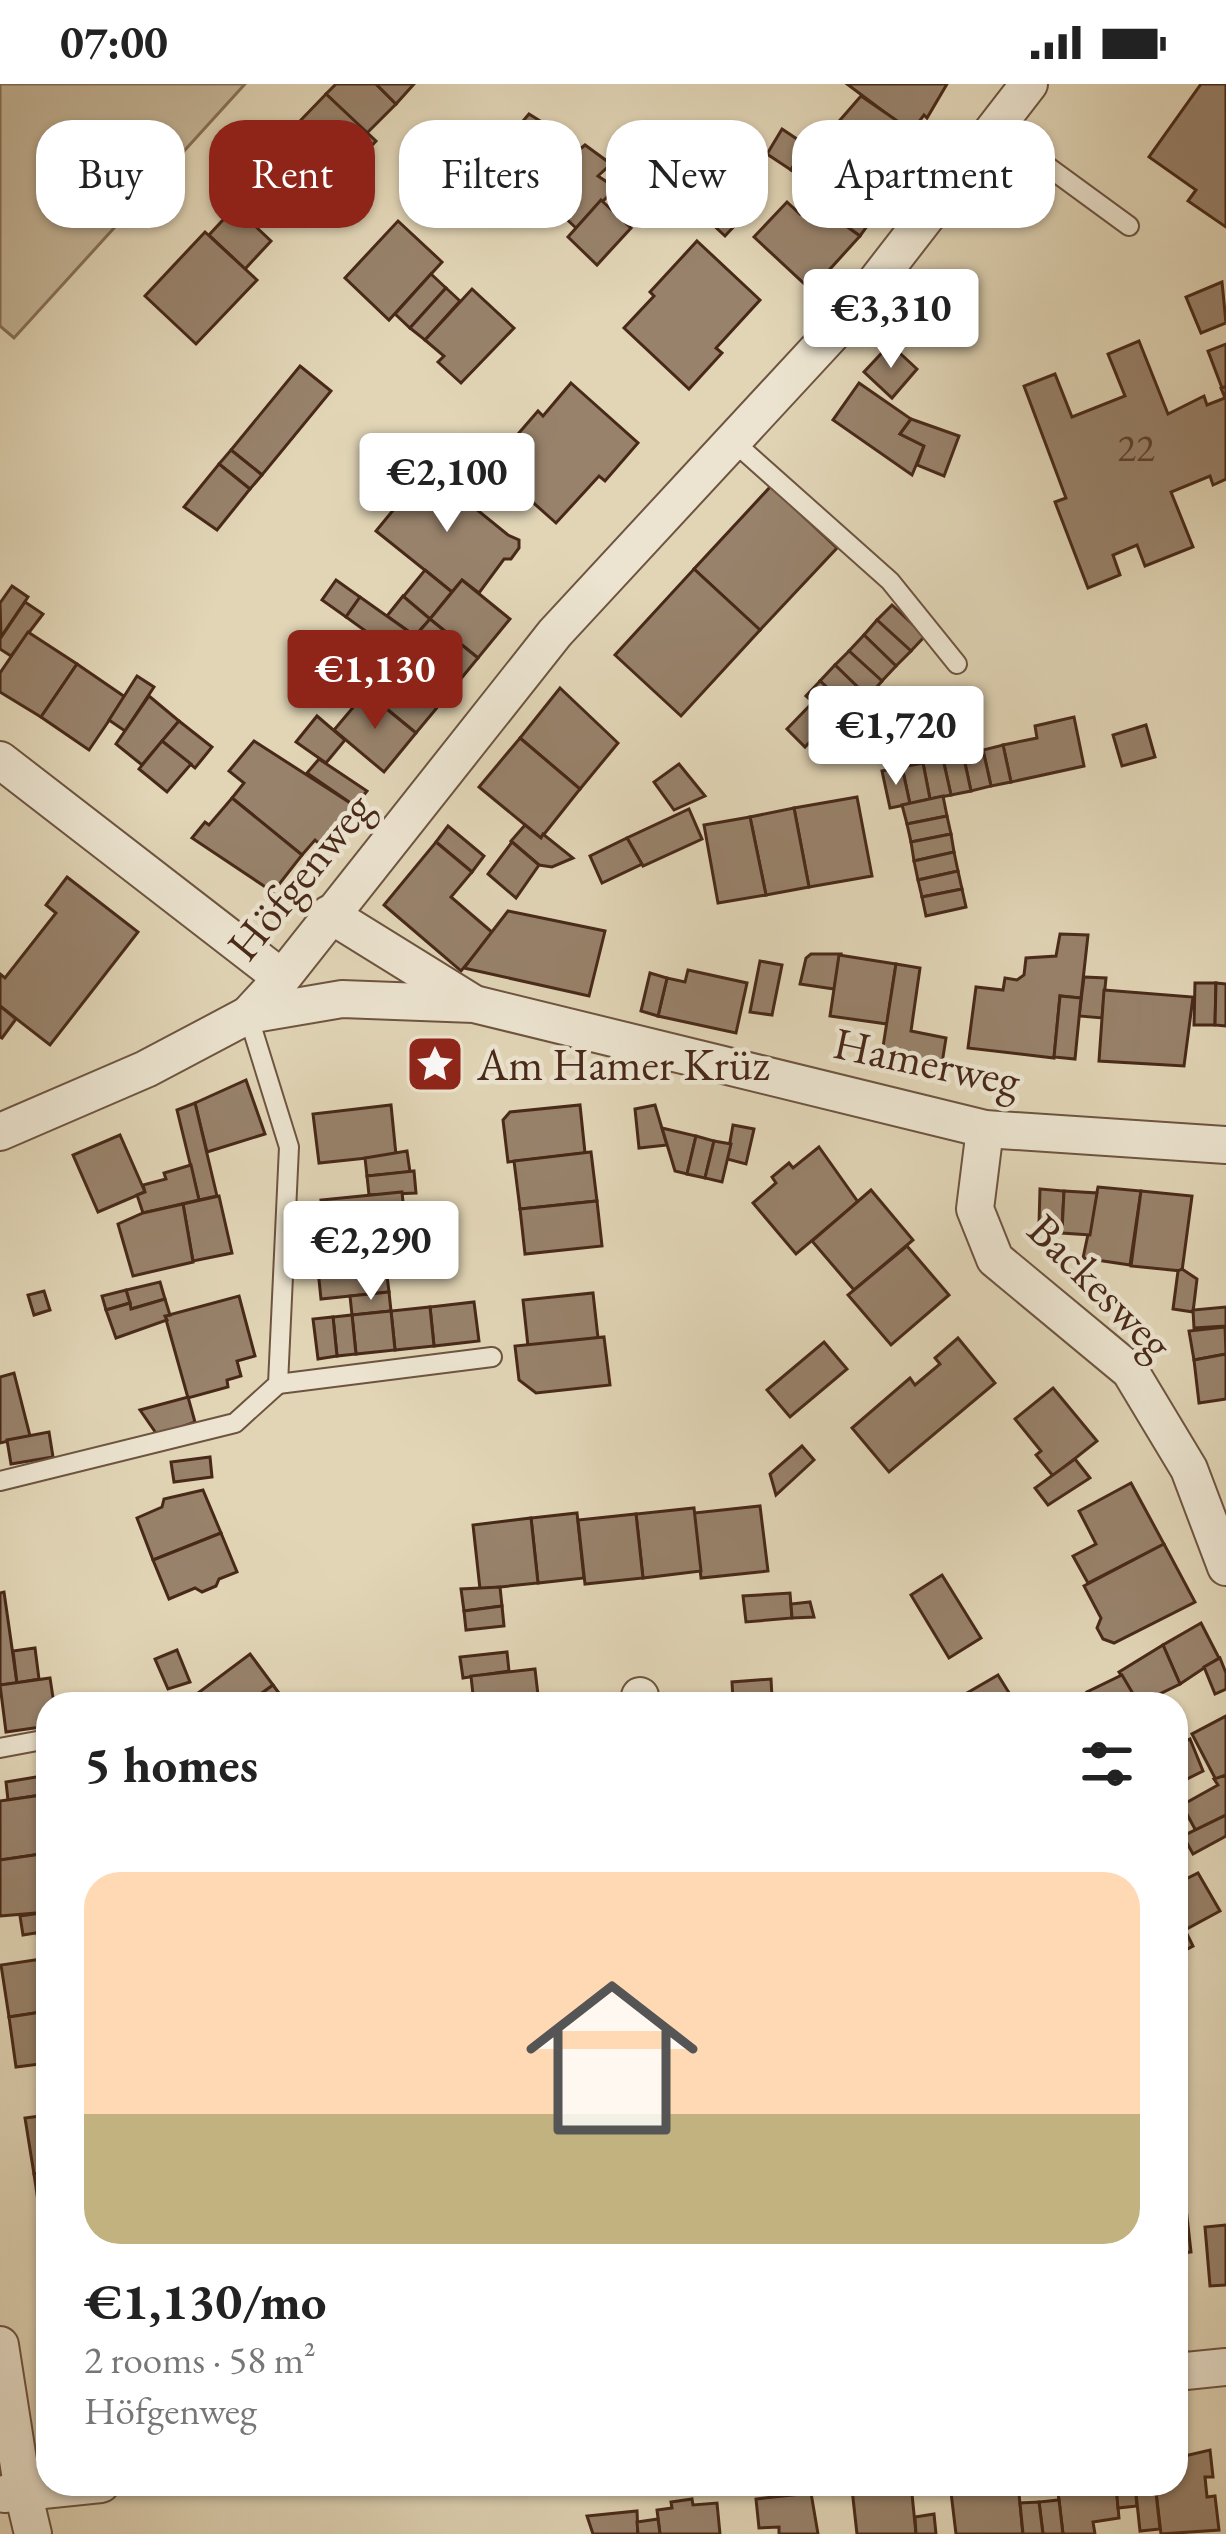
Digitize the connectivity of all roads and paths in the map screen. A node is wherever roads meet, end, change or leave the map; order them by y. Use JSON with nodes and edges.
{"nodes":[{"id":1,"x":1029,"y":84,"type":"edge"},
{"id":2,"x":1001,"y":120,"type":"edge"},
{"id":3,"x":1055,"y":172,"type":"edge"},
{"id":4,"x":1129,"y":226,"type":"dead end"},
{"id":5,"x":918,"y":228,"type":"edge"},
{"id":6,"x":734,"y":442,"type":"junction"},
{"id":7,"x":957,"y":664,"type":"dead end"},
{"id":8,"x":0,"y":760,"type":"edge"},
{"id":9,"x":329,"y":914,"type":"junction"},
{"id":10,"x":282,"y":978,"type":"junction"},
{"id":11,"x":474,"y":1004,"type":"junction"},
{"id":12,"x":248,"y":1015,"type":"junction"},
{"id":13,"x":985,"y":1129,"type":"junction"},
{"id":14,"x":0,"y":1132,"type":"edge"},
{"id":15,"x":1226,"y":1145,"type":"edge"},
{"id":16,"x":492,"y":1357,"type":"dead end"},
{"id":17,"x":278,"y":1384,"type":"junction"},
{"id":18,"x":0,"y":1481,"type":"edge"},
{"id":19,"x":1226,"y":1567,"type":"edge"},
{"id":20,"x":36,"y":1741,"type":"edge"},
{"id":21,"x":0,"y":1748,"type":"edge"},
{"id":22,"x":0,"y":2345,"type":"edge"},
{"id":23,"x":1226,"y":2367,"type":"edge"},
{"id":24,"x":1188,"y":2371,"type":"edge"},
{"id":25,"x":11,"y":2494,"type":"edge"},
{"id":26,"x":33,"y":2534,"type":"edge"}],
"edges":[{"from":1,"to":2,"type":"street","name":"Höfgenweg"},
{"from":3,"to":4,"type":"lane"},
{"from":5,"to":6,"type":"street","name":"Höfgenweg"},
{"from":6,"to":7,"type":"lane"},
{"from":6,"to":9,"type":"street","name":"Höfgenweg"},
{"from":8,"to":10,"type":"street"},
{"from":9,"to":10,"type":"street","name":"Höfgenweg"},
{"from":9,"to":11,"type":"street","name":"Hamerweg"},
{"from":10,"to":12,"type":"street","name":"Höfgenweg"},
{"from":11,"to":12,"type":"street","name":"Hamerweg"},
{"from":11,"to":13,"type":"street","name":"Hamerweg"},
{"from":12,"to":14,"type":"street","name":"Hamerweg"},
{"from":12,"to":17,"type":"lane"},
{"from":13,"to":15,"type":"street","name":"Hamerweg"},
{"from":13,"to":19,"type":"street","name":"Backesweg"},
{"from":16,"to":17,"type":"lane"},
{"from":17,"to":18,"type":"lane"},
{"from":20,"to":21,"type":"lane"},
{"from":22,"to":25,"type":"street"},
{"from":23,"to":24,"type":"street"},
{"from":25,"to":26,"type":"street"}]}
